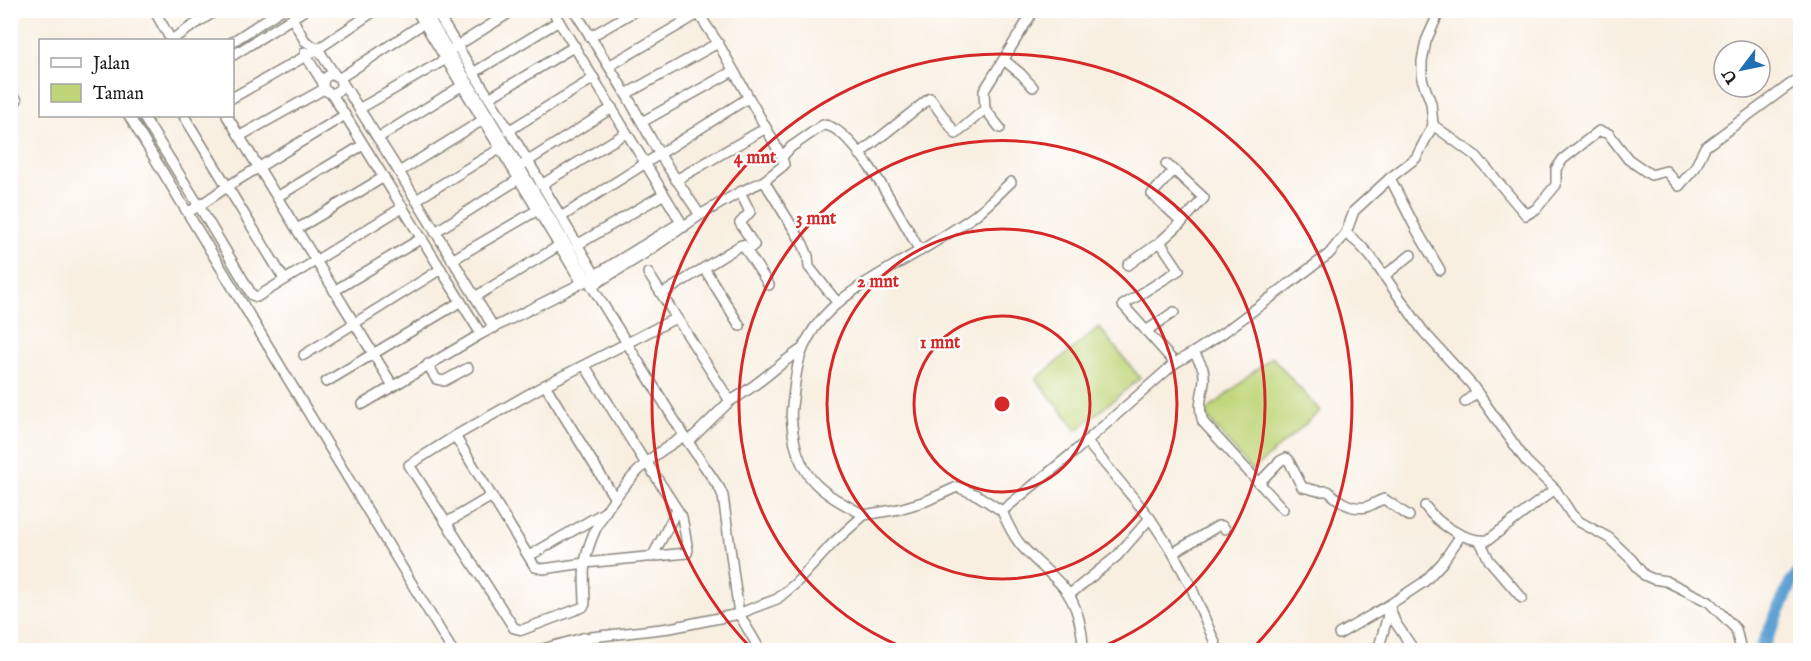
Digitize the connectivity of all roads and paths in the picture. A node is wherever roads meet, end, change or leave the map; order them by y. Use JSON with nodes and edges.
{"nodes":[{"id":1,"x":154,"y":10,"type":"edge"},
{"id":2,"x":217,"y":10,"type":"edge"},
{"id":3,"x":281,"y":10,"type":"edge"},
{"id":4,"x":305,"y":10,"type":"edge"},
{"id":5,"x":376,"y":10,"type":"edge"},
{"id":6,"x":416,"y":10,"type":"edge"},
{"id":7,"x":514,"y":10,"type":"edge"},
{"id":8,"x":552,"y":10,"type":"edge"},
{"id":9,"x":574,"y":10,"type":"edge"},
{"id":10,"x":636,"y":10,"type":"edge"},
{"id":11,"x":1034,"y":10,"type":"edge"},
{"id":12,"x":1440,"y":10,"type":"edge"},
{"id":13,"x":697,"y":12,"type":"edge"},
{"id":14,"x":433,"y":15,"type":"edge"},
{"id":15,"x":292,"y":18,"type":"junction"},
{"id":16,"x":559,"y":21,"type":"junction"},
{"id":17,"x":590,"y":37,"type":"junction"},
{"id":18,"x":170,"y":39,"type":"edge"},
{"id":19,"x":173,"y":39,"type":"edge"},
{"id":20,"x":234,"y":41,"type":"edge"},
{"id":21,"x":305,"y":41,"type":"junction"},
{"id":22,"x":718,"y":43,"type":"junction"},
{"id":23,"x":457,"y":45,"type":"junction"},
{"id":24,"x":575,"y":46,"type":"junction"},
{"id":25,"x":318,"y":49,"type":"junction"},
{"id":26,"x":234,"y":55,"type":"edge"},
{"id":27,"x":446,"y":55,"type":"junction"},
{"id":28,"x":306,"y":56,"type":"junction"},
{"id":29,"x":1004,"y":60,"type":"junction"},
{"id":30,"x":609,"y":66,"type":"junction"},
{"id":31,"x":733,"y":71,"type":"junction"},
{"id":32,"x":473,"y":73,"type":"junction"},
{"id":33,"x":1800,"y":77,"type":"edge"},
{"id":34,"x":339,"y":78,"type":"junction"},
{"id":35,"x":594,"y":78,"type":"junction"},
{"id":36,"x":463,"y":86,"type":"junction"},
{"id":37,"x":1033,"y":87,"type":"dead end"},
{"id":38,"x":326,"y":88,"type":"junction"},
{"id":39,"x":626,"y":94,"type":"junction"},
{"id":40,"x":234,"y":97,"type":"edge"},
{"id":41,"x":489,"y":98,"type":"junction"},
{"id":42,"x":748,"y":98,"type":"junction"},
{"id":43,"x":612,"y":108,"type":"junction"},
{"id":44,"x":359,"y":109,"type":"junction"},
{"id":45,"x":985,"y":109,"type":"junction"},
{"id":46,"x":345,"y":115,"type":"junction"},
{"id":47,"x":490,"y":116,"type":"junction"},
{"id":48,"x":130,"y":117,"type":"edge"},
{"id":49,"x":144,"y":117,"type":"edge"},
{"id":50,"x":185,"y":117,"type":"edge"},
{"id":51,"x":228,"y":117,"type":"edge"},
{"id":52,"x":642,"y":123,"type":"junction"},
{"id":53,"x":1433,"y":125,"type":"junction"},
{"id":54,"x":766,"y":128,"type":"junction"},
{"id":55,"x":1000,"y":128,"type":"dead end"},
{"id":56,"x":508,"y":131,"type":"junction"},
{"id":57,"x":626,"y":133,"type":"junction"},
{"id":58,"x":240,"y":136,"type":"junction"},
{"id":59,"x":378,"y":138,"type":"junction"},
{"id":60,"x":363,"y":145,"type":"junction"},
{"id":61,"x":501,"y":148,"type":"junction"},
{"id":62,"x":859,"y":154,"type":"junction"},
{"id":63,"x":660,"y":155,"type":"junction"},
{"id":64,"x":782,"y":158,"type":"junction"},
{"id":65,"x":393,"y":162,"type":"junction"},
{"id":66,"x":644,"y":164,"type":"junction"},
{"id":67,"x":520,"y":166,"type":"junction"},
{"id":68,"x":259,"y":168,"type":"junction"},
{"id":69,"x":400,"y":174,"type":"junction"},
{"id":70,"x":384,"y":177,"type":"junction"},
{"id":71,"x":1390,"y":178,"type":"junction"},
{"id":72,"x":519,"y":179,"type":"junction"},
{"id":73,"x":676,"y":180,"type":"junction"},
{"id":74,"x":764,"y":181,"type":"junction"},
{"id":75,"x":1011,"y":182,"type":"dead end"},
{"id":76,"x":541,"y":185,"type":"junction"},
{"id":77,"x":228,"y":186,"type":"junction"},
{"id":78,"x":740,"y":192,"type":"junction"},
{"id":79,"x":664,"y":194,"type":"junction"},
{"id":80,"x":277,"y":197,"type":"junction"},
{"id":81,"x":416,"y":200,"type":"junction"},
{"id":82,"x":198,"y":206,"type":"junction"},
{"id":83,"x":544,"y":206,"type":"junction"},
{"id":84,"x":403,"y":207,"type":"junction"},
{"id":85,"x":188,"y":212,"type":"junction"},
{"id":86,"x":700,"y":215,"type":"junction"},
{"id":87,"x":561,"y":217,"type":"junction"},
{"id":88,"x":1182,"y":222,"type":"junction"},
{"id":89,"x":682,"y":225,"type":"junction"},
{"id":90,"x":297,"y":229,"type":"junction"},
{"id":91,"x":435,"y":232,"type":"junction"},
{"id":92,"x":1346,"y":233,"type":"junction"},
{"id":93,"x":422,"y":238,"type":"junction"},
{"id":94,"x":1160,"y":242,"type":"junction"},
{"id":95,"x":569,"y":243,"type":"junction"},
{"id":96,"x":748,"y":250,"type":"junction"},
{"id":97,"x":920,"y":251,"type":"junction"},
{"id":98,"x":1411,"y":255,"type":"dead end"},
{"id":99,"x":451,"y":258,"type":"junction"},
{"id":100,"x":316,"y":260,"type":"junction"},
{"id":101,"x":1128,"y":265,"type":"dead end"},
{"id":102,"x":704,"y":268,"type":"junction"},
{"id":103,"x":441,"y":269,"type":"junction"},
{"id":104,"x":458,"y":269,"type":"junction"},
{"id":105,"x":1440,"y":270,"type":"dead end"},
{"id":106,"x":648,"y":273,"type":"dead end"},
{"id":107,"x":1384,"y":276,"type":"junction"},
{"id":108,"x":284,"y":279,"type":"junction"},
{"id":109,"x":591,"y":281,"type":"junction"},
{"id":110,"x":769,"y":285,"type":"dead end"},
{"id":111,"x":334,"y":291,"type":"junction"},
{"id":112,"x":662,"y":294,"type":"junction"},
{"id":113,"x":1116,"y":296,"type":"dead end"},
{"id":114,"x":475,"y":297,"type":"junction"},
{"id":115,"x":460,"y":302,"type":"junction"},
{"id":116,"x":837,"y":302,"type":"junction"},
{"id":117,"x":1123,"y":305,"type":"junction"},
{"id":118,"x":1174,"y":312,"type":"dead end"},
{"id":119,"x":676,"y":318,"type":"junction"},
{"id":120,"x":354,"y":324,"type":"junction"},
{"id":121,"x":740,"y":326,"type":"dead end"},
{"id":122,"x":494,"y":328,"type":"junction"},
{"id":123,"x":1146,"y":331,"type":"junction"},
{"id":124,"x":481,"y":334,"type":"junction"},
{"id":125,"x":627,"y":343,"type":"junction"},
{"id":126,"x":802,"y":349,"type":"junction"},
{"id":127,"x":1194,"y":352,"type":"junction"},
{"id":128,"x":373,"y":354,"type":"junction"},
{"id":129,"x":304,"y":355,"type":"dead end"},
{"id":130,"x":1175,"y":363,"type":"junction"},
{"id":131,"x":428,"y":364,"type":"junction"},
{"id":132,"x":585,"y":366,"type":"junction"},
{"id":133,"x":468,"y":368,"type":"dead end"},
{"id":134,"x":326,"y":382,"type":"dead end"},
{"id":135,"x":545,"y":385,"type":"junction"},
{"id":136,"x":393,"y":386,"type":"junction"},
{"id":137,"x":1477,"y":392,"type":"junction"},
{"id":138,"x":730,"y":402,"type":"junction"},
{"id":139,"x":1465,"y":402,"type":"dead end"},
{"id":140,"x":363,"y":404,"type":"dead end"},
{"id":141,"x":455,"y":436,"type":"junction"},
{"id":142,"x":686,"y":439,"type":"junction"},
{"id":143,"x":1086,"y":441,"type":"junction"},
{"id":144,"x":646,"y":463,"type":"junction"},
{"id":145,"x":1259,"y":483,"type":"junction"},
{"id":146,"x":1556,"y":489,"type":"junction"},
{"id":147,"x":492,"y":495,"type":"junction"},
{"id":148,"x":614,"y":497,"type":"junction"},
{"id":149,"x":1425,"y":506,"type":"dead end"},
{"id":150,"x":1282,"y":509,"type":"dead end"},
{"id":151,"x":677,"y":510,"type":"junction"},
{"id":152,"x":1002,"y":511,"type":"junction"},
{"id":153,"x":606,"y":512,"type":"junction"},
{"id":154,"x":864,"y":515,"type":"junction"},
{"id":155,"x":1410,"y":516,"type":"dead end"},
{"id":156,"x":1150,"y":518,"type":"junction"},
{"id":157,"x":446,"y":523,"type":"junction"},
{"id":158,"x":1225,"y":530,"type":"dead end"},
{"id":159,"x":1461,"y":535,"type":"junction"},
{"id":160,"x":1480,"y":541,"type":"junction"},
{"id":161,"x":1173,"y":553,"type":"junction"},
{"id":162,"x":529,"y":556,"type":"junction"},
{"id":163,"x":652,"y":557,"type":"junction"},
{"id":164,"x":585,"y":563,"type":"junction"},
{"id":165,"x":1070,"y":594,"type":"junction"},
{"id":166,"x":1522,"y":597,"type":"dead end"},
{"id":167,"x":1389,"y":605,"type":"junction"},
{"id":168,"x":739,"y":614,"type":"junction"},
{"id":169,"x":1339,"y":634,"type":"dead end"},
{"id":170,"x":583,"y":638,"type":"junction"},
{"id":171,"x":1082,"y":649,"type":"edge"},
{"id":172,"x":452,"y":651,"type":"edge"},
{"id":173,"x":539,"y":651,"type":"edge"},
{"id":174,"x":588,"y":651,"type":"edge"},
{"id":175,"x":760,"y":651,"type":"edge"},
{"id":176,"x":1218,"y":651,"type":"edge"},
{"id":177,"x":1378,"y":651,"type":"edge"},
{"id":178,"x":1414,"y":651,"type":"edge"},
{"id":179,"x":1741,"y":651,"type":"edge"}],
"edges":[{"from":1,"to":18,"type":"street"},
{"from":2,"to":19,"type":"street"},
{"from":3,"to":20,"type":"street"},
{"from":4,"to":15,"type":"street"},
{"from":5,"to":25,"type":"street"},
{"from":6,"to":14,"type":"street"},
{"from":7,"to":23,"type":"street"},
{"from":8,"to":16,"type":"street"},
{"from":9,"to":17,"type":"street"},
{"from":10,"to":17,"type":"street"},
{"from":11,"to":29,"type":"street"},
{"from":12,"to":53,"type":"street"},
{"from":13,"to":22,"type":"street"},
{"from":13,"to":30,"type":"street"},
{"from":14,"to":23,"type":"street"},
{"from":14,"to":27,"type":"street"},
{"from":14,"to":34,"type":"street"},
{"from":15,"to":21,"type":"street"},
{"from":15,"to":26,"type":"street"},
{"from":16,"to":24,"type":"street"},
{"from":16,"to":32,"type":"street"},
{"from":17,"to":24,"type":"street"},
{"from":17,"to":24,"type":"street"},
{"from":17,"to":30,"type":"street"},
{"from":21,"to":25,"type":"street"},
{"from":21,"to":28,"type":"street"},
{"from":22,"to":31,"type":"street"},
{"from":22,"to":39,"type":"street"},
{"from":23,"to":27,"type":"street"},
{"from":23,"to":32,"type":"street"},
{"from":24,"to":35,"type":"street"},
{"from":24,"to":41,"type":"street"},
{"from":25,"to":28,"type":"street"},
{"from":25,"to":34,"type":"street"},
{"from":27,"to":36,"type":"street"},
{"from":27,"to":44,"type":"street"},
{"from":27,"to":47,"type":"street"},
{"from":28,"to":38,"type":"street"},
{"from":28,"to":40,"type":"street"},
{"from":29,"to":37,"type":"street"},
{"from":29,"to":45,"type":"street"},
{"from":30,"to":39,"type":"street"},
{"from":31,"to":42,"type":"street"},
{"from":31,"to":52,"type":"street"},
{"from":32,"to":41,"type":"street"},
{"from":33,"to":53,"type":"street"},
{"from":34,"to":38,"type":"street"},
{"from":34,"to":38,"type":"street"},
{"from":34,"to":44,"type":"street"},
{"from":35,"to":43,"type":"street"},
{"from":35,"to":56,"type":"street"},
{"from":36,"to":47,"type":"street"},
{"from":36,"to":59,"type":"street"},
{"from":38,"to":46,"type":"street"},
{"from":38,"to":58,"type":"street"},
{"from":39,"to":52,"type":"street"},
{"from":41,"to":47,"type":"street"},
{"from":42,"to":54,"type":"street"},
{"from":42,"to":63,"type":"street"},
{"from":43,"to":57,"type":"street"},
{"from":43,"to":67,"type":"street"},
{"from":44,"to":59,"type":"street"},
{"from":45,"to":55,"type":"street"},
{"from":45,"to":62,"type":"street"},
{"from":46,"to":60,"type":"street"},
{"from":46,"to":68,"type":"street"},
{"from":47,"to":56,"type":"street"},
{"from":47,"to":61,"type":"street"},
{"from":47,"to":67,"type":"street"},
{"from":47,"to":69,"type":"street"},
{"from":48,"to":85,"type":"street"},
{"from":49,"to":82,"type":"street"},
{"from":50,"to":77,"type":"street"},
{"from":51,"to":58,"type":"street"},
{"from":52,"to":57,"type":"street"},
{"from":52,"to":57,"type":"street"},
{"from":52,"to":63,"type":"street"},
{"from":53,"to":71,"type":"street"},
{"from":54,"to":64,"type":"street"},
{"from":54,"to":73,"type":"street"},
{"from":56,"to":67,"type":"street"},
{"from":57,"to":66,"type":"street"},
{"from":57,"to":76,"type":"street"},
{"from":58,"to":68,"type":"street"},
{"from":59,"to":65,"type":"street"},
{"from":60,"to":70,"type":"street"},
{"from":60,"to":80,"type":"street"},
{"from":61,"to":67,"type":"street"},
{"from":61,"to":81,"type":"street"},
{"from":62,"to":64,"type":"street"},
{"from":62,"to":97,"type":"street"},
{"from":63,"to":66,"type":"street"},
{"from":63,"to":73,"type":"street"},
{"from":64,"to":74,"type":"street"},
{"from":65,"to":69,"type":"street"},
{"from":65,"to":70,"type":"street"},
{"from":66,"to":79,"type":"street"},
{"from":66,"to":87,"type":"street"},
{"from":67,"to":72,"type":"street"},
{"from":67,"to":76,"type":"street"},
{"from":67,"to":83,"type":"street"},
{"from":68,"to":77,"type":"street"},
{"from":68,"to":80,"type":"street"},
{"from":69,"to":70,"type":"street"},
{"from":69,"to":81,"type":"street"},
{"from":70,"to":84,"type":"street"},
{"from":70,"to":90,"type":"street"},
{"from":71,"to":92,"type":"street"},
{"from":71,"to":105,"type":"street"},
{"from":72,"to":83,"type":"street"},
{"from":72,"to":91,"type":"street"},
{"from":73,"to":86,"type":"street"},
{"from":74,"to":78,"type":"street"},
{"from":74,"to":116,"type":"street"},
{"from":75,"to":97,"type":"street"},
{"from":76,"to":83,"type":"street"},
{"from":77,"to":82,"type":"street"},
{"from":77,"to":108,"type":"street"},
{"from":78,"to":86,"type":"street"},
{"from":78,"to":96,"type":"street"},
{"from":79,"to":89,"type":"street"},
{"from":79,"to":95,"type":"street"},
{"from":80,"to":90,"type":"street"},
{"from":81,"to":91,"type":"street"},
{"from":82,"to":85,"type":"street"},
{"from":82,"to":108,"type":"street"},
{"from":83,"to":87,"type":"street"},
{"from":83,"to":95,"type":"street"},
{"from":83,"to":99,"type":"street"},
{"from":84,"to":93,"type":"street"},
{"from":84,"to":100,"type":"street"},
{"from":85,"to":172,"type":"street"},
{"from":86,"to":89,"type":"street"},
{"from":87,"to":95,"type":"street"},
{"from":88,"to":88,"type":"street"},
{"from":88,"to":94,"type":"street"},
{"from":89,"to":109,"type":"street"},
{"from":90,"to":100,"type":"street"},
{"from":91,"to":99,"type":"street"},
{"from":92,"to":107,"type":"street"},
{"from":92,"to":127,"type":"street"},
{"from":93,"to":103,"type":"street"},
{"from":93,"to":111,"type":"street"},
{"from":94,"to":101,"type":"street"},
{"from":94,"to":117,"type":"street"},
{"from":95,"to":109,"type":"street"},
{"from":95,"to":114,"type":"street"},
{"from":96,"to":102,"type":"street"},
{"from":96,"to":110,"type":"street"},
{"from":97,"to":116,"type":"street"},
{"from":98,"to":107,"type":"street"},
{"from":99,"to":103,"type":"street"},
{"from":99,"to":104,"type":"street"},
{"from":100,"to":108,"type":"street"},
{"from":100,"to":111,"type":"street"},
{"from":102,"to":112,"type":"street"},
{"from":102,"to":121,"type":"street"},
{"from":103,"to":104,"type":"street"},
{"from":103,"to":115,"type":"street"},
{"from":103,"to":120,"type":"street"},
{"from":104,"to":114,"type":"street"},
{"from":106,"to":112,"type":"street"},
{"from":107,"to":137,"type":"street"},
{"from":109,"to":122,"type":"street"},
{"from":109,"to":125,"type":"street"},
{"from":111,"to":120,"type":"street"},
{"from":112,"to":119,"type":"street"},
{"from":113,"to":117,"type":"street"},
{"from":114,"to":122,"type":"street"},
{"from":115,"to":124,"type":"street"},
{"from":115,"to":128,"type":"street"},
{"from":116,"to":126,"type":"street"},
{"from":117,"to":123,"type":"street"},
{"from":118,"to":123,"type":"street"},
{"from":119,"to":125,"type":"street"},
{"from":119,"to":138,"type":"street"},
{"from":120,"to":128,"type":"street"},
{"from":120,"to":129,"type":"street"},
{"from":122,"to":124,"type":"street"},
{"from":123,"to":130,"type":"street"},
{"from":124,"to":131,"type":"street"},
{"from":125,"to":132,"type":"street"},
{"from":125,"to":142,"type":"street"},
{"from":126,"to":138,"type":"street"},
{"from":126,"to":154,"type":"street"},
{"from":127,"to":130,"type":"street"},
{"from":127,"to":145,"type":"street"},
{"from":128,"to":134,"type":"street"},
{"from":128,"to":136,"type":"street"},
{"from":130,"to":143,"type":"street"},
{"from":131,"to":133,"type":"street"},
{"from":131,"to":136,"type":"street"},
{"from":132,"to":135,"type":"street"},
{"from":132,"to":144,"type":"street"},
{"from":135,"to":141,"type":"street"},
{"from":135,"to":148,"type":"street"},
{"from":136,"to":140,"type":"street"},
{"from":137,"to":139,"type":"street"},
{"from":137,"to":146,"type":"street"},
{"from":138,"to":142,"type":"street"},
{"from":141,"to":147,"type":"street"},
{"from":141,"to":157,"type":"street"},
{"from":142,"to":144,"type":"street"},
{"from":142,"to":168,"type":"street"},
{"from":143,"to":152,"type":"street"},
{"from":143,"to":156,"type":"street"},
{"from":144,"to":148,"type":"street"},
{"from":144,"to":151,"type":"street"},
{"from":145,"to":150,"type":"street"},
{"from":145,"to":155,"type":"street"},
{"from":146,"to":160,"type":"street"},
{"from":146,"to":179,"type":"street"},
{"from":147,"to":157,"type":"street"},
{"from":147,"to":162,"type":"street"},
{"from":148,"to":153,"type":"street"},
{"from":149,"to":159,"type":"street"},
{"from":151,"to":163,"type":"street"},
{"from":151,"to":163,"type":"street"},
{"from":152,"to":154,"type":"street"},
{"from":152,"to":165,"type":"street"},
{"from":153,"to":162,"type":"street"},
{"from":153,"to":164,"type":"street"},
{"from":154,"to":168,"type":"street"},
{"from":156,"to":161,"type":"street"},
{"from":156,"to":165,"type":"street"},
{"from":157,"to":164,"type":"street"},
{"from":158,"to":161,"type":"street"},
{"from":159,"to":160,"type":"street"},
{"from":159,"to":167,"type":"street"},
{"from":160,"to":166,"type":"street"},
{"from":161,"to":176,"type":"street"},
{"from":162,"to":164,"type":"street"},
{"from":163,"to":164,"type":"street"},
{"from":165,"to":171,"type":"street"},
{"from":167,"to":169,"type":"street"},
{"from":167,"to":177,"type":"street"},
{"from":167,"to":178,"type":"street"},
{"from":168,"to":170,"type":"street"},
{"from":168,"to":175,"type":"street"},
{"from":170,"to":173,"type":"street"},
{"from":170,"to":174,"type":"street"}]}
